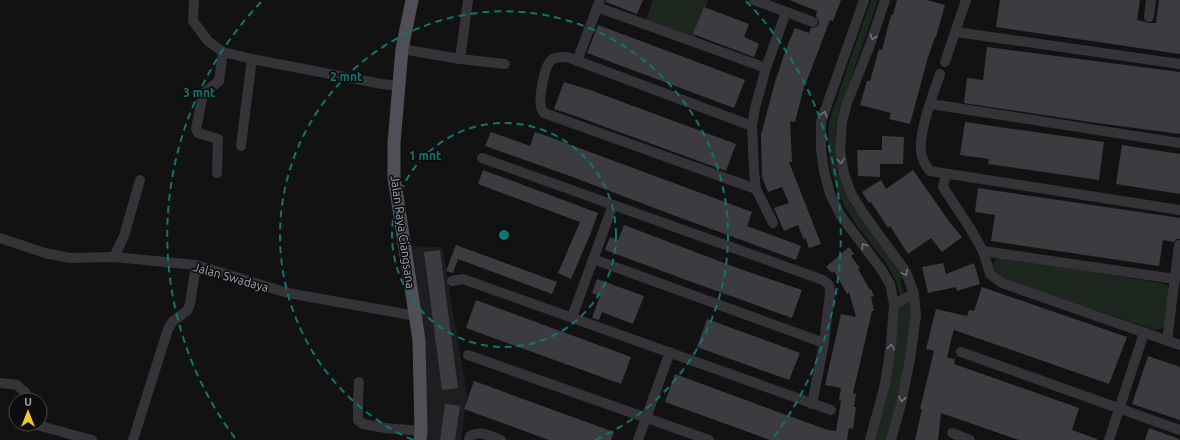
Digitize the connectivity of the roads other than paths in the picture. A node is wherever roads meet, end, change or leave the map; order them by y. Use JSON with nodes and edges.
{"nodes":[{"id":1,"x":194,"y":0,"type":"edge"},
{"id":2,"x":412,"y":0,"type":"edge"},
{"id":3,"x":468,"y":0,"type":"edge"},
{"id":4,"x":754,"y":0,"type":"edge"},
{"id":5,"x":864,"y":0,"type":"edge"},
{"id":6,"x":886,"y":0,"type":"edge"},
{"id":7,"x":966,"y":0,"type":"edge"},
{"id":8,"x":1151,"y":0,"type":"edge"},
{"id":9,"x":598,"y":3,"type":"edge"},
{"id":10,"x":786,"y":12,"type":"junction"},
{"id":11,"x":1149,"y":17,"type":"dead end"},
{"id":12,"x":812,"y":22,"type":"dead end"},
{"id":13,"x":956,"y":32,"type":"junction"},
{"id":14,"x":402,"y":49,"type":"junction"},
{"id":15,"x":223,"y":52,"type":"junction"},
{"id":16,"x":252,"y":59,"type":"junction"},
{"id":17,"x":460,"y":59,"type":"junction"},
{"id":18,"x":577,"y":61,"type":"junction"},
{"id":19,"x":945,"y":62,"type":"dead end"},
{"id":20,"x":505,"y":64,"type":"dead end"},
{"id":21,"x":1180,"y":64,"type":"edge"},
{"id":22,"x":766,"y":68,"type":"junction"},
{"id":23,"x":940,"y":74,"type":"dead end"},
{"id":24,"x":399,"y":86,"type":"junction"},
{"id":25,"x":930,"y":104,"type":"junction"},
{"id":26,"x":752,"y":126,"type":"junction"},
{"id":27,"x":1180,"y":143,"type":"edge"},
{"id":28,"x":241,"y":146,"type":"dead end"},
{"id":29,"x":482,"y":158,"type":"dead end"},
{"id":30,"x":217,"y":173,"type":"dead end"},
{"id":31,"x":946,"y":174,"type":"junction"},
{"id":32,"x":140,"y":180,"type":"dead end"},
{"id":33,"x":756,"y":189,"type":"junction"},
{"id":34,"x":613,"y":205,"type":"junction"},
{"id":35,"x":1180,"y":210,"type":"edge"},
{"id":36,"x":773,"y":224,"type":"dead end"},
{"id":37,"x":0,"y":238,"type":"edge"},
{"id":38,"x":1180,"y":245,"type":"edge"},
{"id":39,"x":983,"y":251,"type":"junction"},
{"id":40,"x":114,"y":257,"type":"junction"},
{"id":41,"x":593,"y":259,"type":"junction"},
{"id":42,"x":196,"y":265,"type":"junction"},
{"id":43,"x":1175,"y":278,"type":"junction"},
{"id":44,"x":452,"y":282,"type":"dead end"},
{"id":45,"x":914,"y":294,"type":"junction"},
{"id":46,"x":894,"y":304,"type":"junction"},
{"id":47,"x":416,"y":316,"type":"junction"},
{"id":48,"x":572,"y":317,"type":"junction"},
{"id":49,"x":1144,"y":333,"type":"junction"},
{"id":50,"x":1167,"y":341,"type":"junction"},
{"id":51,"x":824,"y":343,"type":"junction"},
{"id":52,"x":1180,"y":345,"type":"edge"},
{"id":53,"x":670,"y":352,"type":"junction"},
{"id":54,"x":961,"y":352,"type":"dead end"},
{"id":55,"x":468,"y":355,"type":"dead end"},
{"id":56,"x":359,"y":382,"type":"dead end"},
{"id":57,"x":0,"y":383,"type":"edge"},
{"id":58,"x":25,"y":392,"type":"edge"},
{"id":59,"x":812,"y":404,"type":"junction"},
{"id":60,"x":1119,"y":408,"type":"junction"},
{"id":61,"x":831,"y":410,"type":"dead end"},
{"id":62,"x":646,"y":418,"type":"junction"},
{"id":63,"x":48,"y":428,"type":"edge"},
{"id":64,"x":1180,"y":430,"type":"edge"},
{"id":65,"x":952,"y":433,"type":"dead end"},
{"id":66,"x":420,"y":435,"type":"edge"},
{"id":67,"x":92,"y":440,"type":"edge"},
{"id":68,"x":133,"y":440,"type":"edge"},
{"id":69,"x":469,"y":440,"type":"edge"},
{"id":70,"x":501,"y":440,"type":"edge"},
{"id":71,"x":638,"y":440,"type":"edge"},
{"id":72,"x":709,"y":440,"type":"edge"},
{"id":73,"x":870,"y":440,"type":"edge"},
{"id":74,"x":891,"y":440,"type":"edge"},
{"id":75,"x":970,"y":440,"type":"edge"},
{"id":76,"x":1109,"y":440,"type":"edge"}],
"edges":[{"from":1,"to":15,"type":"street"},
{"from":2,"to":14,"type":"main road","name":"Jalan Raya Ciangsana"},
{"from":3,"to":17,"type":"street"},
{"from":4,"to":10,"type":"street"},
{"from":46,"to":5,"type":"street","one_way":true},
{"from":6,"to":45,"type":"street","one_way":true},
{"from":7,"to":13,"type":"street"},
{"from":8,"to":11,"type":"street"},
{"from":9,"to":18,"type":"street"},
{"from":9,"to":22,"type":"street"},
{"from":10,"to":12,"type":"street"},
{"from":10,"to":22,"type":"street"},
{"from":13,"to":19,"type":"street"},
{"from":13,"to":21,"type":"street"},
{"from":14,"to":17,"type":"street"},
{"from":14,"to":24,"type":"main road","name":"Jalan Raya Ciangsana"},
{"from":15,"to":16,"type":"street"},
{"from":15,"to":30,"type":"street"},
{"from":16,"to":24,"type":"street"},
{"from":16,"to":28,"type":"street"},
{"from":17,"to":20,"type":"street"},
{"from":18,"to":26,"type":"street"},
{"from":18,"to":33,"type":"street"},
{"from":22,"to":26,"type":"street"},
{"from":23,"to":25,"type":"street"},
{"from":24,"to":47,"type":"main road","name":"Jalan Raya Ciangsana"},
{"from":25,"to":27,"type":"street"},
{"from":25,"to":31,"type":"street"},
{"from":26,"to":33,"type":"street"},
{"from":29,"to":34,"type":"street"},
{"from":31,"to":35,"type":"street"},
{"from":31,"to":39,"type":"street"},
{"from":32,"to":40,"type":"street"},
{"from":33,"to":36,"type":"street"},
{"from":34,"to":41,"type":"street"},
{"from":34,"to":51,"type":"street"},
{"from":37,"to":40,"type":"street","name":"Jalan Swadaya"},
{"from":38,"to":43,"type":"street"},
{"from":39,"to":43,"type":"street"},
{"from":39,"to":49,"type":"street"},
{"from":40,"to":42,"type":"street","name":"Jalan Swadaya"},
{"from":41,"to":48,"type":"street"},
{"from":41,"to":51,"type":"street"},
{"from":42,"to":47,"type":"street","name":"Jalan Swadaya"},
{"from":42,"to":68,"type":"street"},
{"from":43,"to":50,"type":"street"},
{"from":44,"to":48,"type":"street"},
{"from":45,"to":46,"type":"street"},
{"from":45,"to":74,"type":"street","one_way":true},
{"from":73,"to":46,"type":"street","one_way":true},
{"from":47,"to":66,"type":"main road","name":"Jalan Raya Ciangsana"},
{"from":48,"to":53,"type":"street"},
{"from":49,"to":50,"type":"street"},
{"from":49,"to":60,"type":"street"},
{"from":50,"to":52,"type":"street"},
{"from":51,"to":59,"type":"street"},
{"from":53,"to":59,"type":"street"},
{"from":53,"to":62,"type":"street"},
{"from":54,"to":60,"type":"street"},
{"from":55,"to":62,"type":"street"},
{"from":56,"to":66,"type":"street"},
{"from":57,"to":58,"type":"street"},
{"from":59,"to":61,"type":"street"},
{"from":60,"to":64,"type":"street"},
{"from":60,"to":76,"type":"street"},
{"from":62,"to":71,"type":"street"},
{"from":62,"to":72,"type":"street"},
{"from":63,"to":67,"type":"street"},
{"from":65,"to":75,"type":"street"},
{"from":69,"to":70,"type":"street"}]}
